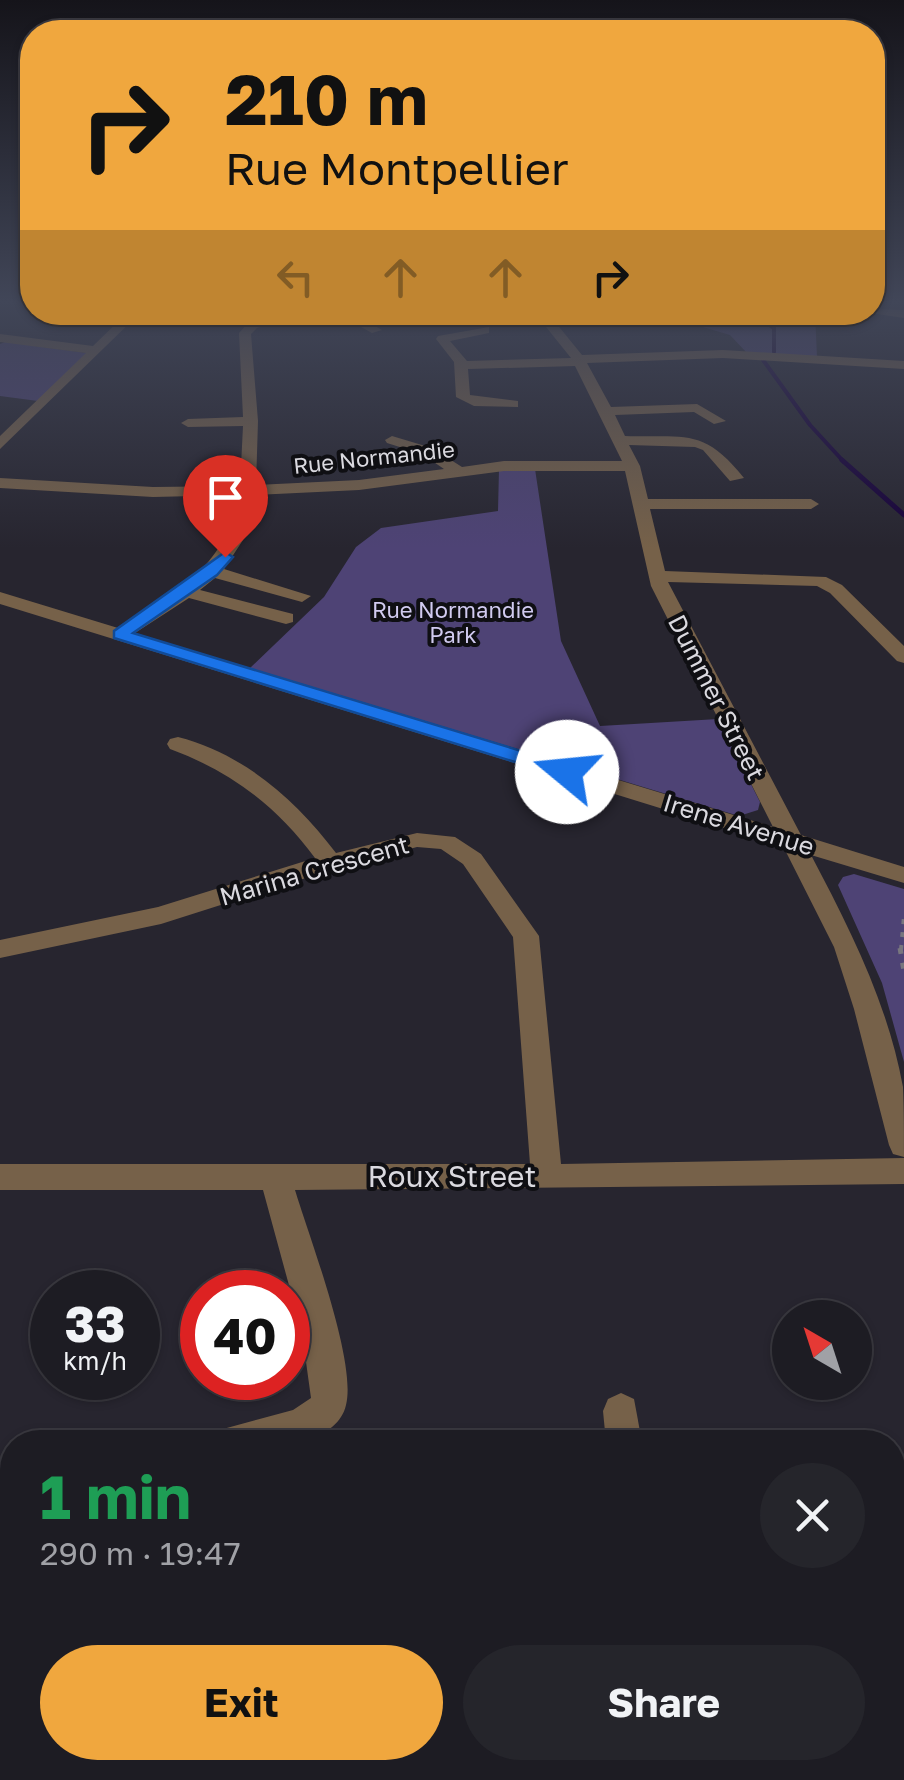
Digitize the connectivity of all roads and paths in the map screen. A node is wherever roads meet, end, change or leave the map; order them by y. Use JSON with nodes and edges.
{"nodes":[{"id":1,"x":64,"y":382,"type":"edge"},
{"id":2,"x":248,"y":382,"type":"edge"},
{"id":3,"x":464,"y":382,"type":"edge"},
{"id":4,"x":590,"y":382,"type":"edge"},
{"id":5,"x":513,"y":404,"type":"dead end"},
{"id":6,"x":606,"y":411,"type":"junction"},
{"id":7,"x":250,"y":421,"type":"junction"},
{"id":8,"x":719,"y":421,"type":"dead end"},
{"id":9,"x":188,"y":423,"type":"dead end"},
{"id":10,"x":392,"y":440,"type":"dead end"},
{"id":11,"x":620,"y":440,"type":"junction"},
{"id":12,"x":0,"y":444,"type":"edge"},
{"id":13,"x":418,"y":448,"type":"junction"},
{"id":14,"x":400,"y":455,"type":"dead end"},
{"id":15,"x":632,"y":466,"type":"junction"},
{"id":16,"x":458,"y":472,"type":"junction"},
{"id":17,"x":736,"y":478,"type":"dead end"},
{"id":18,"x":0,"y":483,"type":"edge"},
{"id":19,"x":246,"y":490,"type":"junction"},
{"id":20,"x":640,"y":504,"type":"junction"},
{"id":21,"x":812,"y":504,"type":"dead end"},
{"id":22,"x":212,"y":571,"type":"junction"},
{"id":23,"x":656,"y":576,"type":"junction"},
{"id":24,"x":183,"y":591,"type":"junction"},
{"id":25,"x":302,"y":596,"type":"dead end"},
{"id":26,"x":0,"y":598,"type":"edge"},
{"id":27,"x":286,"y":618,"type":"dead end"},
{"id":28,"x":120,"y":635,"type":"junction"},
{"id":29,"x":904,"y":657,"type":"edge"},
{"id":30,"x":178,"y":744,"type":"dead end"},
{"id":31,"x":790,"y":840,"type":"junction"},
{"id":32,"x":330,"y":862,"type":"junction"},
{"id":33,"x":904,"y":875,"type":"edge"},
{"id":34,"x":904,"y":916,"type":"edge"},
{"id":35,"x":0,"y":949,"type":"edge"},
{"id":36,"x":904,"y":971,"type":"edge"},
{"id":37,"x":904,"y":1146,"type":"edge"},
{"id":38,"x":904,"y":1171,"type":"edge"},
{"id":39,"x":275,"y":1176,"type":"junction"},
{"id":40,"x":0,"y":1177,"type":"edge"},
{"id":41,"x":547,"y":1177,"type":"junction"},
{"id":42,"x":276,"y":1430,"type":"edge"}],
"edges":[{"from":1,"to":12,"type":"street"},
{"from":2,"to":7,"type":"street"},
{"from":3,"to":5,"type":"street"},
{"from":4,"to":6,"type":"street","name":"Dummer Street"},
{"from":6,"to":8,"type":"street"},
{"from":6,"to":11,"type":"street","name":"Dummer Street"},
{"from":7,"to":9,"type":"street"},
{"from":7,"to":19,"type":"street"},
{"from":10,"to":13,"type":"street"},
{"from":11,"to":15,"type":"street","name":"Dummer Street"},
{"from":11,"to":17,"type":"street"},
{"from":13,"to":14,"type":"street"},
{"from":13,"to":16,"type":"street"},
{"from":15,"to":16,"type":"street","name":"Rue Normandie"},
{"from":15,"to":20,"type":"street","name":"Dummer Street"},
{"from":16,"to":19,"type":"street","name":"Rue Normandie"},
{"from":18,"to":19,"type":"street","name":"Rue Normandie"},
{"from":19,"to":22,"type":"street"},
{"from":20,"to":21,"type":"street"},
{"from":20,"to":23,"type":"street","name":"Dummer Street"},
{"from":22,"to":24,"type":"street"},
{"from":22,"to":25,"type":"street"},
{"from":23,"to":29,"type":"street"},
{"from":23,"to":31,"type":"street","name":"Dummer Street"},
{"from":24,"to":27,"type":"street"},
{"from":24,"to":28,"type":"street"},
{"from":26,"to":28,"type":"street","name":"Irene Avenue"},
{"from":28,"to":31,"type":"street","name":"Irene Avenue"},
{"from":30,"to":32,"type":"street"},
{"from":31,"to":33,"type":"street","name":"Irene Avenue"},
{"from":31,"to":37,"type":"street","name":"Dummer Street"},
{"from":32,"to":35,"type":"street","name":"Marina Crescent"},
{"from":32,"to":41,"type":"street","name":"Marina Crescent"},
{"from":34,"to":36,"type":"path"},
{"from":38,"to":41,"type":"street","name":"Roux Street"},
{"from":39,"to":40,"type":"street","name":"Roux Street"},
{"from":39,"to":41,"type":"street","name":"Roux Street"},
{"from":39,"to":42,"type":"street"}]}
